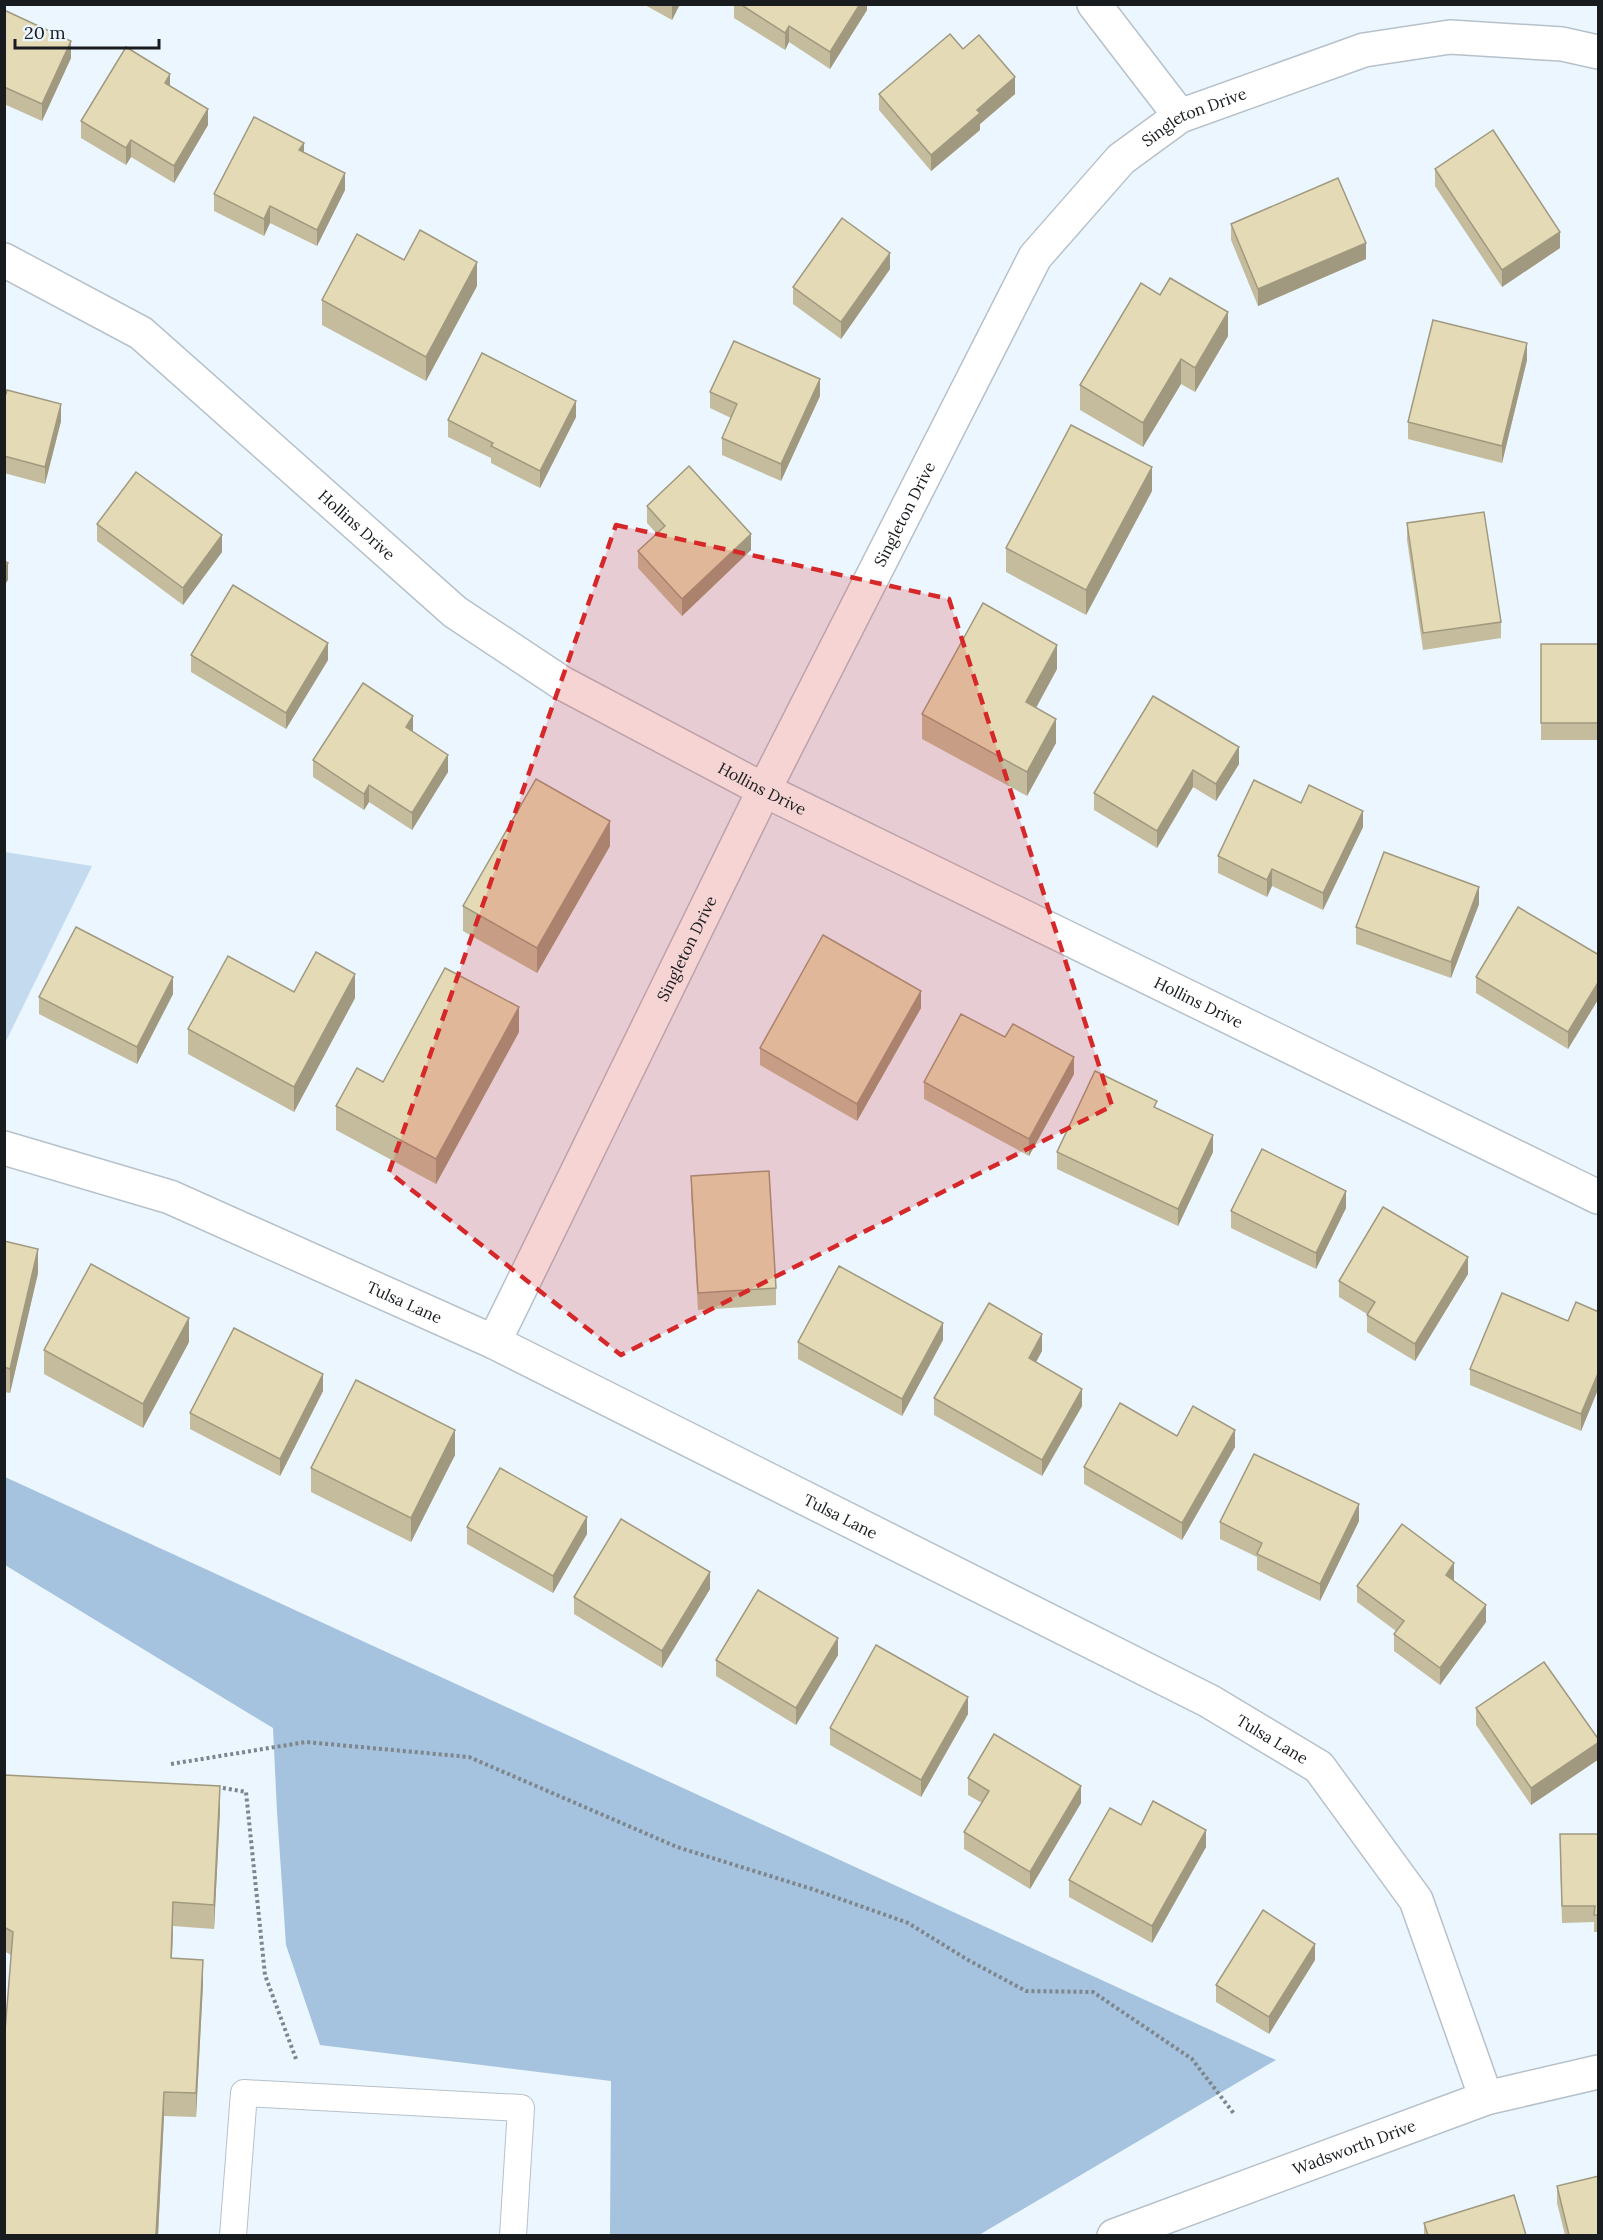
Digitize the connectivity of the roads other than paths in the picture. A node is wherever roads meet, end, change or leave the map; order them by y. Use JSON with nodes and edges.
{"nodes":[{"id":1,"x":1094,"y":4,"type":"edge"},
{"id":2,"x":1599,"y":52,"type":"edge"},
{"id":3,"x":1180,"y":116,"type":"junction"},
{"id":4,"x":4,"y":260,"type":"edge"},
{"id":5,"x":764,"y":790,"type":"junction"},
{"id":6,"x":4,"y":1148,"type":"edge"},
{"id":7,"x":1599,"y":1197,"type":"edge"},
{"id":8,"x":494,"y":1342,"type":"junction"},
{"id":9,"x":1599,"y":2072,"type":"edge"},
{"id":10,"x":1486,"y":2098,"type":"junction"},
{"id":11,"x":233,"y":2235,"type":"edge"},
{"id":12,"x":513,"y":2235,"type":"edge"},
{"id":13,"x":1114,"y":2235,"type":"edge"}],
"edges":[{"from":1,"to":3,"type":"street"},
{"from":2,"to":3,"type":"street","name":"Singleton Drive"},
{"from":3,"to":5,"type":"street","name":"Singleton Drive"},
{"from":4,"to":5,"type":"street","name":"Hollins Drive"},
{"from":5,"to":7,"type":"street","name":"Hollins Drive"},
{"from":5,"to":8,"type":"street","name":"Singleton Drive"},
{"from":6,"to":8,"type":"street","name":"Tulsa Lane"},
{"from":8,"to":10,"type":"street","name":"Tulsa Lane"},
{"from":9,"to":10,"type":"street","name":"Wadsworth Drive"},
{"from":10,"to":13,"type":"street","name":"Wadsworth Drive"},
{"from":11,"to":12,"type":"lane"}]}
